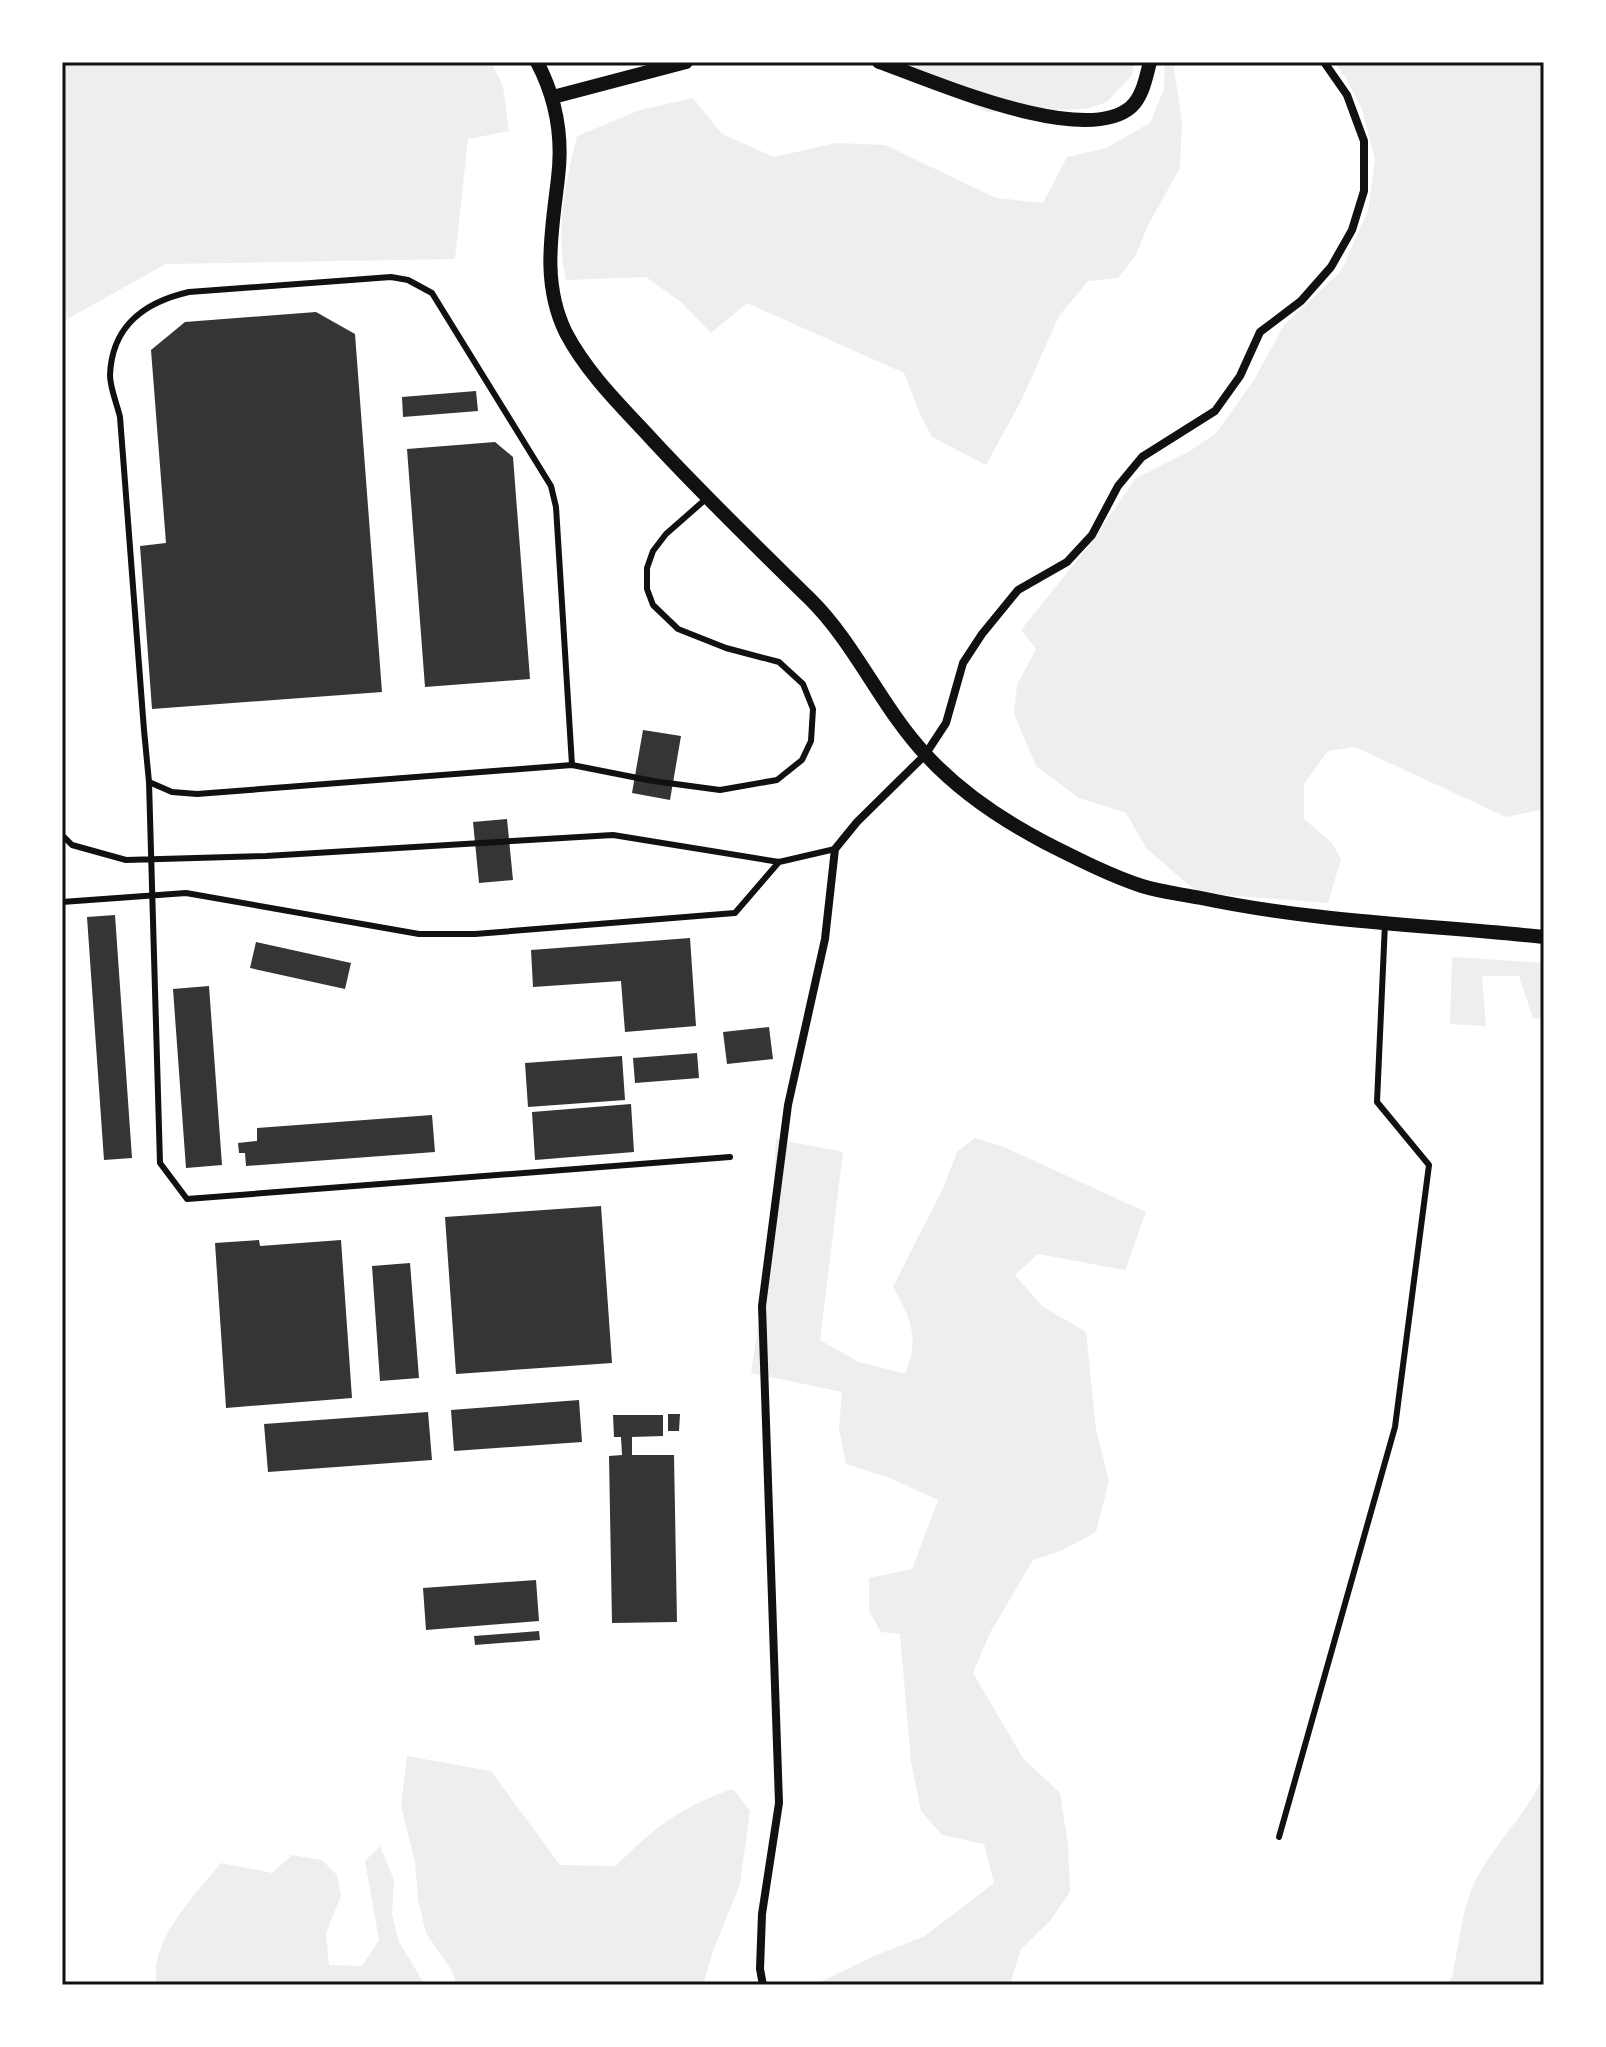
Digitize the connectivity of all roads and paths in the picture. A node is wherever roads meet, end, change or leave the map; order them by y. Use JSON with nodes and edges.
{"nodes":[{"id":1,"x":537,"y":62,"type":"edge"},
{"id":2,"x":686,"y":62,"type":"edge"},
{"id":3,"x":879,"y":62,"type":"edge"},
{"id":4,"x":1150,"y":62,"type":"edge"},
{"id":5,"x":1324,"y":62,"type":"edge"},
{"id":6,"x":553,"y":97,"type":"junction"},
{"id":7,"x":707,"y":498,"type":"junction"},
{"id":8,"x":925,"y":755,"type":"junction"},
{"id":9,"x":572,"y":765,"type":"junction"},
{"id":10,"x":149,"y":782,"type":"junction"},
{"id":11,"x":62,"y":835,"type":"edge"},
{"id":12,"x":835,"y":849,"type":"junction"},
{"id":13,"x":779,"y":862,"type":"junction"},
{"id":14,"x":152,"y":894,"type":"junction"},
{"id":15,"x":62,"y":902,"type":"edge"},
{"id":16,"x":1385,"y":923,"type":"junction"},
{"id":17,"x":1544,"y":937,"type":"edge"},
{"id":18,"x":730,"y":1157,"type":"dead end"},
{"id":19,"x":1279,"y":1837,"type":"dead end"},
{"id":20,"x":763,"y":1985,"type":"edge"}],
"edges":[{"from":1,"to":6,"type":"street"},
{"from":2,"to":6,"type":"street"},
{"from":3,"to":4,"type":"street"},
{"from":5,"to":8,"type":"street"},
{"from":6,"to":7,"type":"street"},
{"from":7,"to":8,"type":"street"},
{"from":7,"to":9,"type":"lane"},
{"from":8,"to":12,"type":"street"},
{"from":8,"to":16,"type":"street"},
{"from":9,"to":10,"type":"lane"},
{"from":9,"to":10,"type":"lane"},
{"from":10,"to":14,"type":"lane"},
{"from":11,"to":13,"type":"lane"},
{"from":12,"to":13,"type":"lane"},
{"from":12,"to":20,"type":"street"},
{"from":13,"to":14,"type":"lane"},
{"from":14,"to":15,"type":"lane"},
{"from":14,"to":18,"type":"lane"},
{"from":16,"to":17,"type":"street"},
{"from":16,"to":19,"type":"lane"}]}
